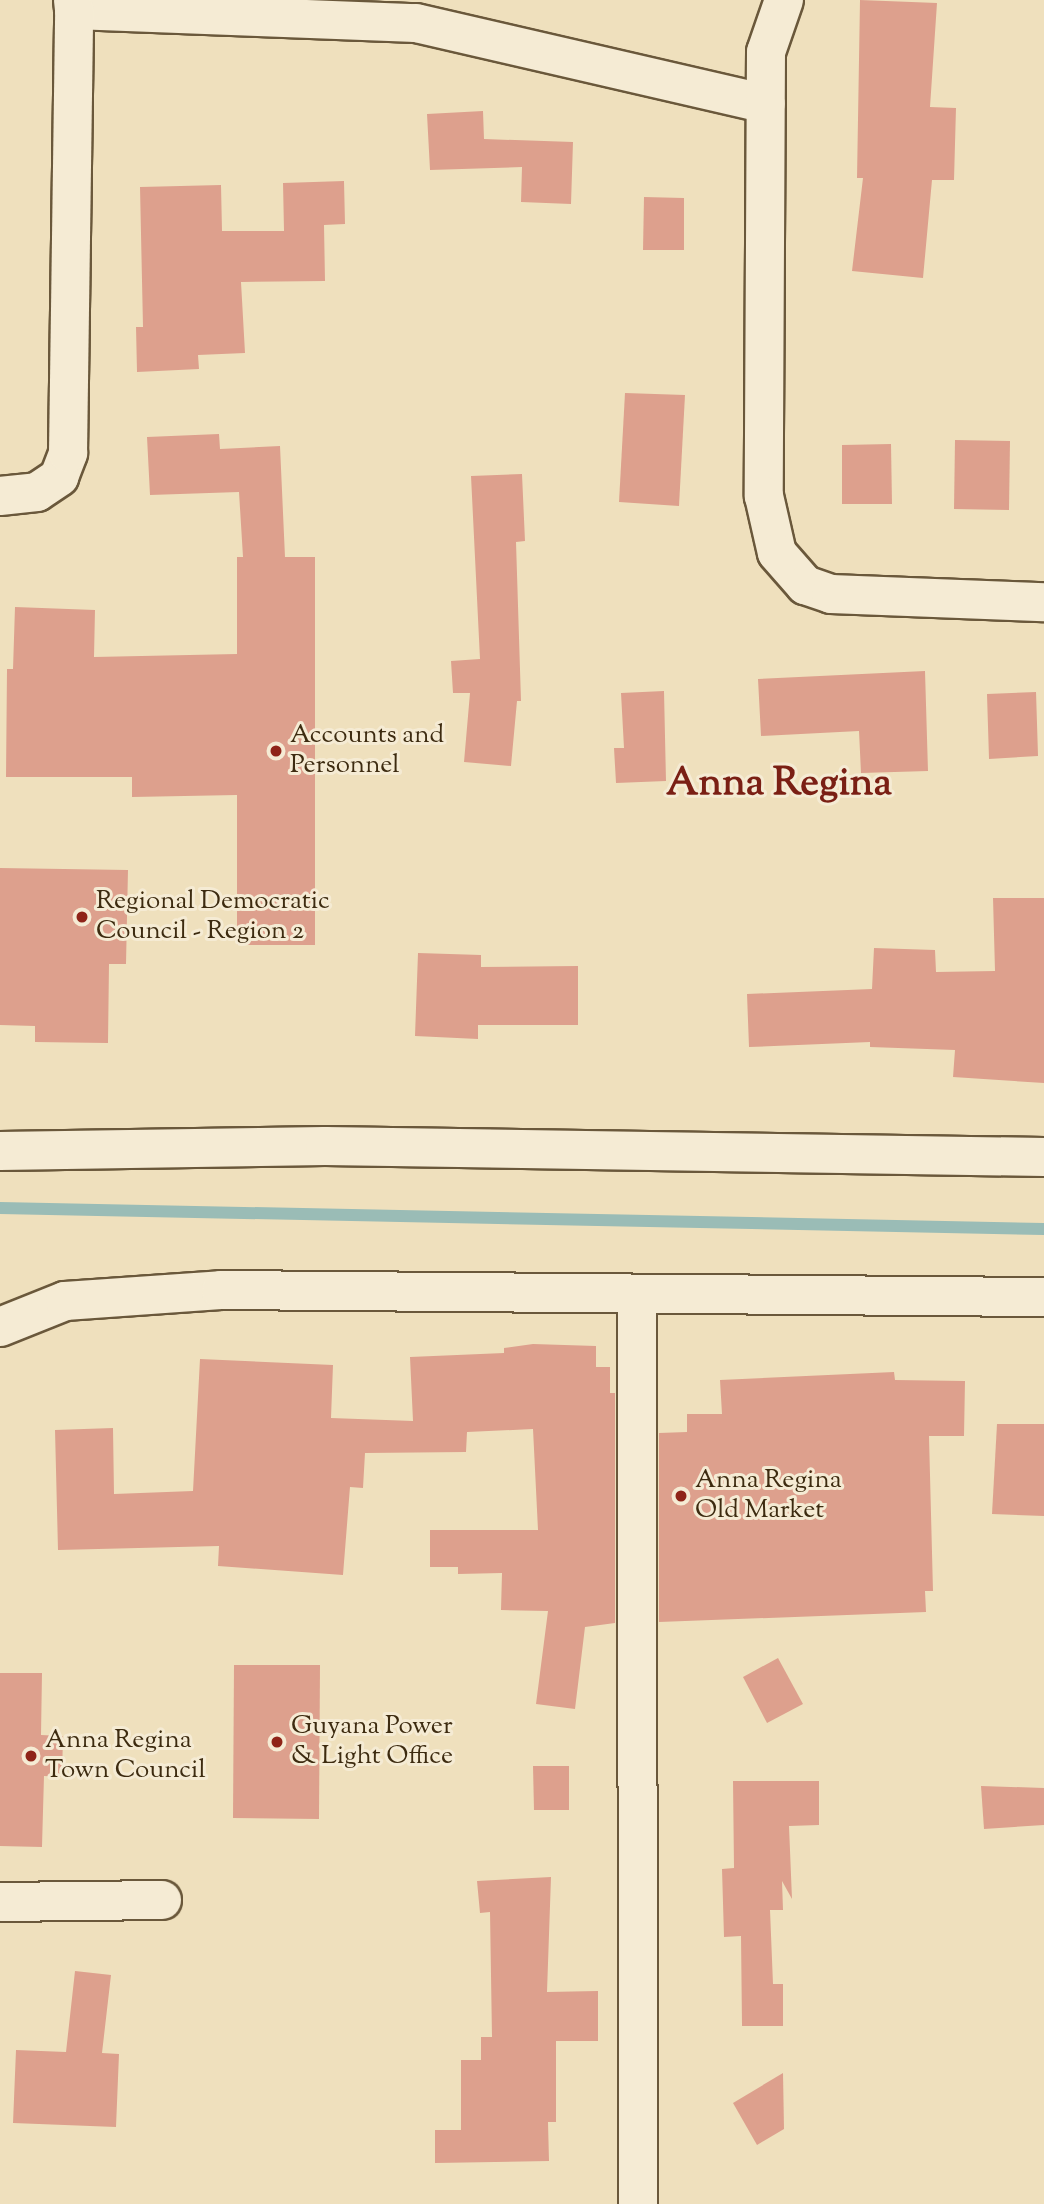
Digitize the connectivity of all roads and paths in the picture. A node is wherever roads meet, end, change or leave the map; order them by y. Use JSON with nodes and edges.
{"nodes":[{"id":1,"x":784,"y":0,"type":"edge"},
{"id":2,"x":74,"y":5,"type":"edge"},
{"id":3,"x":766,"y":104,"type":"junction"},
{"id":4,"x":0,"y":496,"type":"edge"},
{"id":5,"x":1044,"y":602,"type":"edge"},
{"id":6,"x":0,"y":1150,"type":"edge"},
{"id":7,"x":1044,"y":1157,"type":"edge"},
{"id":8,"x":637,"y":1294,"type":"junction"},
{"id":9,"x":1044,"y":1297,"type":"edge"},
{"id":10,"x":0,"y":1326,"type":"edge"},
{"id":11,"x":162,"y":1900,"type":"dead end"},
{"id":12,"x":0,"y":1902,"type":"edge"},
{"id":13,"x":638,"y":2204,"type":"edge"}],
"edges":[{"from":1,"to":3,"type":"street"},
{"from":2,"to":3,"type":"street"},
{"from":2,"to":4,"type":"street"},
{"from":3,"to":5,"type":"street"},
{"from":6,"to":7,"type":"street"},
{"from":8,"to":9,"type":"street"},
{"from":8,"to":10,"type":"street"},
{"from":8,"to":13,"type":"street"},
{"from":11,"to":12,"type":"street"}]}
